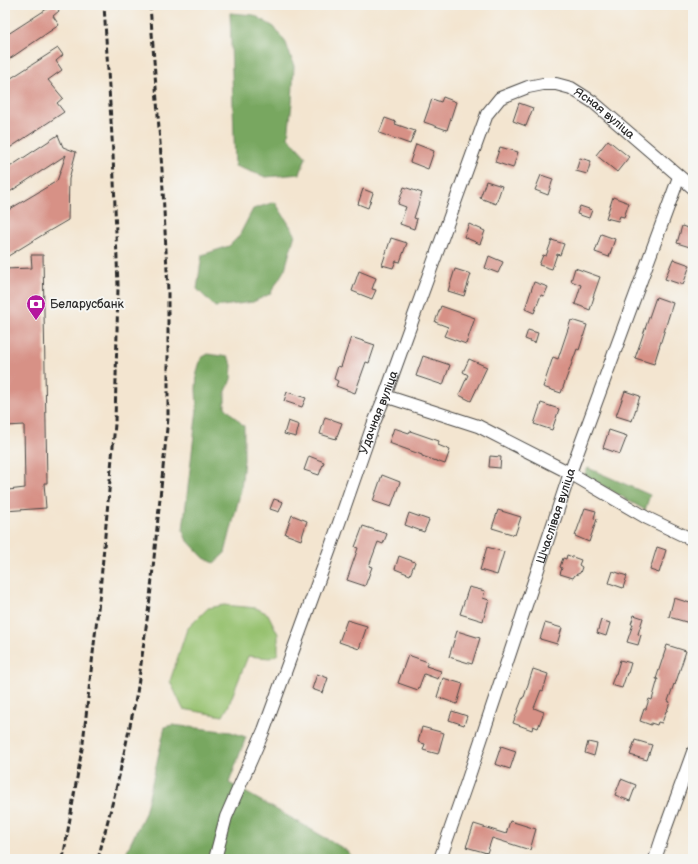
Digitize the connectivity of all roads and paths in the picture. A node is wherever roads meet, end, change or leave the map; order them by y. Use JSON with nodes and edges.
{"nodes":[{"id":1,"x":500,"y":98,"type":"joint"},
{"id":2,"x":679,"y":177,"type":"junction"},
{"id":3,"x":693,"y":188,"type":"edge"},
{"id":4,"x":385,"y":396,"type":"junction"},
{"id":5,"x":570,"y":473,"type":"junction"},
{"id":6,"x":693,"y":540,"type":"edge"},
{"id":7,"x":693,"y":752,"type":"edge"},
{"id":8,"x":215,"y":859,"type":"edge"},
{"id":9,"x":440,"y":859,"type":"edge"},
{"id":10,"x":655,"y":859,"type":"edge"}],
"edges":[{"from":1,"to":2,"type":"street","name":"Ясная вуліца"},
{"from":1,"to":4,"type":"street","name":"Удачная вуліца"},
{"from":2,"to":3,"type":"street","name":"Ясная вуліца"},
{"from":2,"to":5,"type":"street","name":"Шчаслівая вуліца"},
{"from":4,"to":5,"type":"street"},
{"from":4,"to":8,"type":"street","name":"Удачная вуліца"},
{"from":5,"to":6,"type":"street"},
{"from":5,"to":9,"type":"street","name":"Шчаслівая вуліца"},
{"from":7,"to":10,"type":"street"}]}
